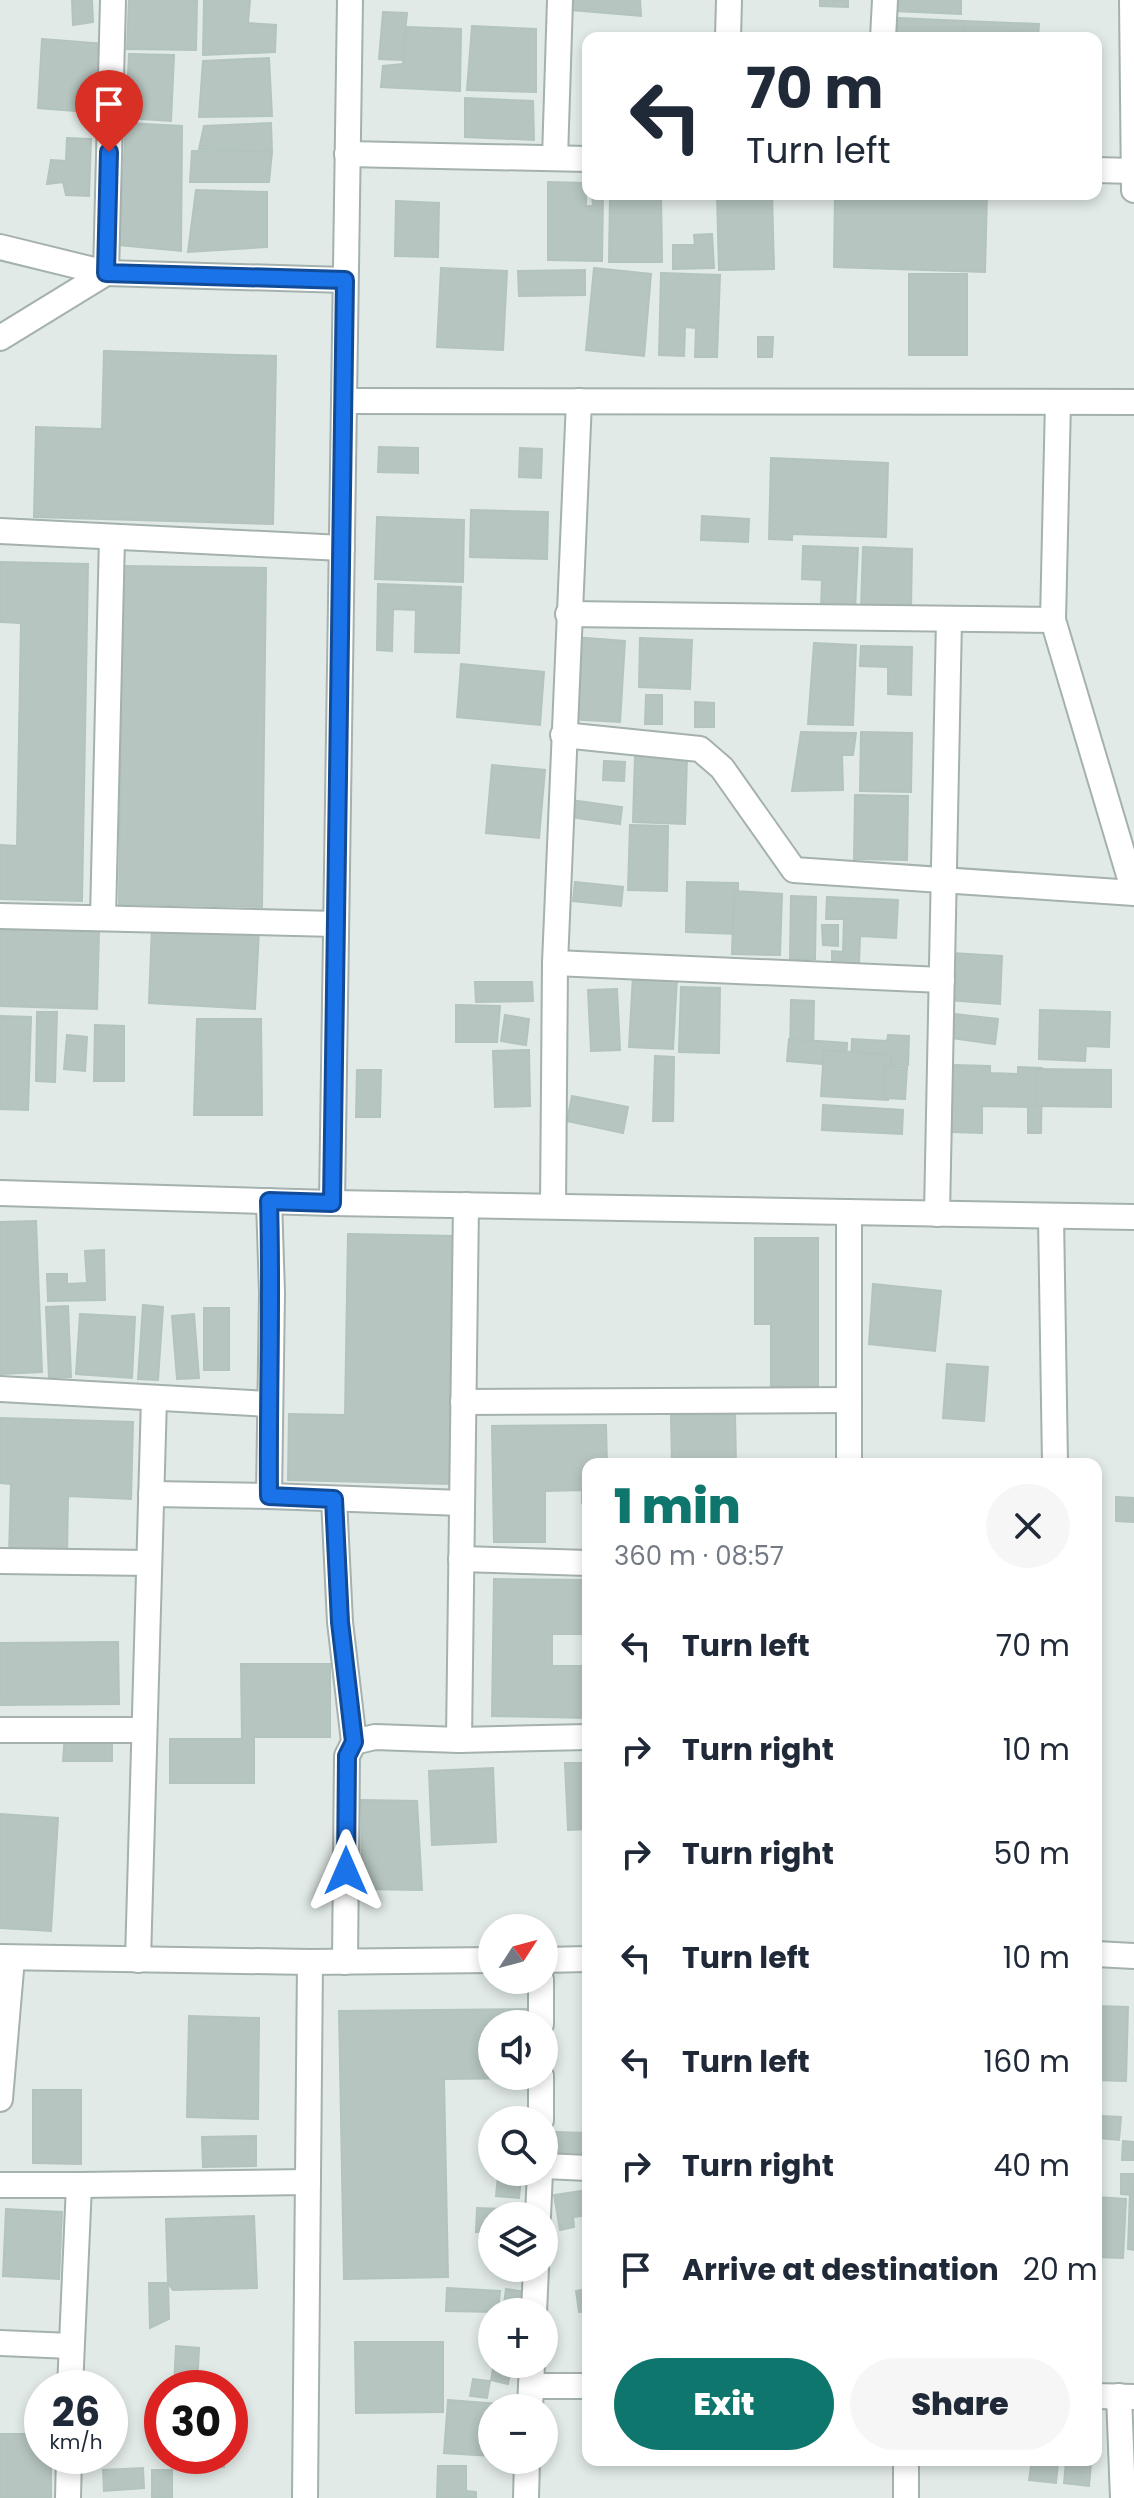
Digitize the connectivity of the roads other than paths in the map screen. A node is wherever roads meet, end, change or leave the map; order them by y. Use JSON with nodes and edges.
{"nodes":[{"id":1,"x":113,"y":0,"type":"edge"},
{"id":2,"x":350,"y":0,"type":"edge"},
{"id":3,"x":560,"y":0,"type":"edge"},
{"id":4,"x":729,"y":0,"type":"edge"},
{"id":5,"x":885,"y":0,"type":"edge"},
{"id":6,"x":1132,"y":0,"type":"edge"},
{"id":7,"x":728,"y":32,"type":"edge"},
{"id":8,"x":883,"y":32,"type":"edge"},
{"id":9,"x":347,"y":154,"type":"junction"},
{"id":10,"x":555,"y":158,"type":"junction"},
{"id":11,"x":582,"y":159,"type":"edge"},
{"id":12,"x":1102,"y":170,"type":"edge"},
{"id":13,"x":1134,"y":171,"type":"edge"},
{"id":14,"x":1134,"y":190,"type":"edge"},
{"id":15,"x":0,"y":247,"type":"edge"},
{"id":16,"x":106,"y":273,"type":"junction"},
{"id":17,"x":345,"y":280,"type":"junction"},
{"id":18,"x":0,"y":338,"type":"edge"},
{"id":19,"x":344,"y":401,"type":"junction"},
{"id":20,"x":579,"y":401,"type":"junction"},
{"id":21,"x":1058,"y":402,"type":"junction"},
{"id":22,"x":1134,"y":402,"type":"edge"},
{"id":23,"x":0,"y":531,"type":"edge"},
{"id":24,"x":112,"y":537,"type":"junction"},
{"id":25,"x":342,"y":548,"type":"junction"},
{"id":26,"x":568,"y":614,"type":"junction"},
{"id":27,"x":949,"y":619,"type":"junction"},
{"id":28,"x":1053,"y":620,"type":"junction"},
{"id":29,"x":563,"y":735,"type":"junction"},
{"id":30,"x":944,"y":881,"type":"junction"},
{"id":31,"x":1134,"y":893,"type":"edge"},
{"id":32,"x":0,"y":916,"type":"edge"},
{"id":33,"x":103,"y":918,"type":"junction"},
{"id":34,"x":336,"y":924,"type":"junction"},
{"id":35,"x":555,"y":963,"type":"junction"},
{"id":36,"x":942,"y":980,"type":"junction"},
{"id":37,"x":0,"y":1193,"type":"edge"},
{"id":38,"x":269,"y":1201,"type":"junction"},
{"id":39,"x":332,"y":1203,"type":"junction"},
{"id":40,"x":466,"y":1205,"type":"junction"},
{"id":41,"x":553,"y":1205,"type":"junction"},
{"id":42,"x":849,"y":1212,"type":"junction"},
{"id":43,"x":937,"y":1214,"type":"junction"},
{"id":44,"x":1051,"y":1216,"type":"junction"},
{"id":45,"x":1134,"y":1217,"type":"edge"},
{"id":46,"x":0,"y":1389,"type":"edge"},
{"id":47,"x":154,"y":1398,"type":"junction"},
{"id":48,"x":849,"y":1400,"type":"junction"},
{"id":49,"x":463,"y":1402,"type":"junction"},
{"id":50,"x":268,"y":1404,"type":"junction"},
{"id":51,"x":849,"y":1458,"type":"edge"},
{"id":52,"x":1055,"y":1458,"type":"edge"},
{"id":53,"x":151,"y":1494,"type":"junction"},
{"id":54,"x":269,"y":1496,"type":"junction"},
{"id":55,"x":334,"y":1499,"type":"junction"},
{"id":56,"x":462,"y":1503,"type":"junction"},
{"id":57,"x":461,"y":1559,"type":"junction"},
{"id":58,"x":0,"y":1561,"type":"edge"},
{"id":59,"x":149,"y":1563,"type":"junction"},
{"id":60,"x":582,"y":1563,"type":"edge"},
{"id":61,"x":0,"y":1730,"type":"edge"},
{"id":62,"x":144,"y":1730,"type":"junction"},
{"id":63,"x":582,"y":1737,"type":"edge"},
{"id":64,"x":459,"y":1740,"type":"junction"},
{"id":65,"x":354,"y":1742,"type":"junction"},
{"id":66,"x":1102,"y":1954,"type":"edge"},
{"id":67,"x":1134,"y":1956,"type":"edge"},
{"id":68,"x":6,"y":1958,"type":"edge"},
{"id":69,"x":582,"y":1959,"type":"edge"},
{"id":70,"x":138,"y":1960,"type":"junction"},
{"id":71,"x":478,"y":1960,"type":"edge"},
{"id":72,"x":558,"y":1960,"type":"edge"},
{"id":73,"x":310,"y":1962,"type":"junction"},
{"id":74,"x":345,"y":1962,"type":"junction"},
{"id":75,"x":0,"y":2099,"type":"edge"},
{"id":76,"x":558,"y":2167,"type":"edge"},
{"id":77,"x":582,"y":2168,"type":"edge"},
{"id":78,"x":308,"y":2182,"type":"junction"},
{"id":79,"x":0,"y":2185,"type":"edge"},
{"id":80,"x":79,"y":2185,"type":"junction"},
{"id":81,"x":0,"y":2343,"type":"edge"},
{"id":82,"x":71,"y":2346,"type":"junction"},
{"id":83,"x":70,"y":2370,"type":"edge"},
{"id":84,"x":531,"y":2386,"type":"edge"},
{"id":85,"x":582,"y":2386,"type":"edge"},
{"id":86,"x":1116,"y":2396,"type":"edge"},
{"id":87,"x":906,"y":2466,"type":"edge"},
{"id":88,"x":69,"y":2474,"type":"edge"},
{"id":89,"x":527,"y":2474,"type":"edge"},
{"id":90,"x":68,"y":2498,"type":"edge"},
{"id":91,"x":305,"y":2498,"type":"edge"},
{"id":92,"x":526,"y":2498,"type":"edge"},
{"id":93,"x":906,"y":2498,"type":"edge"},
{"id":94,"x":1123,"y":2498,"type":"edge"}],
"edges":[{"from":1,"to":16,"type":"street"},
{"from":2,"to":9,"type":"street"},
{"from":3,"to":10,"type":"street"},
{"from":4,"to":7,"type":"street"},
{"from":5,"to":8,"type":"street"},
{"from":6,"to":13,"type":"street"},
{"from":9,"to":10,"type":"street"},
{"from":9,"to":17,"type":"street"},
{"from":10,"to":11,"type":"street"},
{"from":12,"to":13,"type":"street"},
{"from":13,"to":14,"type":"street"},
{"from":15,"to":16,"type":"street"},
{"from":16,"to":17,"type":"street"},
{"from":16,"to":18,"type":"street"},
{"from":17,"to":19,"type":"street"},
{"from":19,"to":20,"type":"street"},
{"from":19,"to":25,"type":"street"},
{"from":20,"to":21,"type":"street"},
{"from":20,"to":26,"type":"street"},
{"from":21,"to":22,"type":"street"},
{"from":21,"to":28,"type":"street"},
{"from":23,"to":24,"type":"street"},
{"from":24,"to":25,"type":"street"},
{"from":24,"to":33,"type":"street"},
{"from":25,"to":34,"type":"street"},
{"from":26,"to":27,"type":"street"},
{"from":26,"to":29,"type":"street"},
{"from":27,"to":28,"type":"street"},
{"from":27,"to":30,"type":"street"},
{"from":28,"to":31,"type":"street"},
{"from":29,"to":30,"type":"street"},
{"from":29,"to":35,"type":"street"},
{"from":30,"to":31,"type":"street"},
{"from":30,"to":36,"type":"street"},
{"from":32,"to":33,"type":"street"},
{"from":33,"to":34,"type":"street"},
{"from":34,"to":39,"type":"street"},
{"from":35,"to":36,"type":"street"},
{"from":35,"to":41,"type":"street"},
{"from":36,"to":43,"type":"street"},
{"from":37,"to":38,"type":"street"},
{"from":38,"to":39,"type":"street"},
{"from":38,"to":50,"type":"street"},
{"from":39,"to":40,"type":"street"},
{"from":40,"to":41,"type":"street"},
{"from":40,"to":49,"type":"street"},
{"from":41,"to":42,"type":"street"},
{"from":42,"to":43,"type":"street"},
{"from":42,"to":48,"type":"street"},
{"from":43,"to":44,"type":"street"},
{"from":44,"to":45,"type":"street"},
{"from":44,"to":52,"type":"street"},
{"from":46,"to":47,"type":"street"},
{"from":47,"to":50,"type":"street"},
{"from":47,"to":53,"type":"street"},
{"from":48,"to":49,"type":"street"},
{"from":48,"to":51,"type":"street"},
{"from":49,"to":56,"type":"street"},
{"from":50,"to":54,"type":"street"},
{"from":53,"to":54,"type":"street"},
{"from":53,"to":59,"type":"street"},
{"from":54,"to":55,"type":"street"},
{"from":55,"to":56,"type":"street"},
{"from":55,"to":65,"type":"street"},
{"from":56,"to":57,"type":"street"},
{"from":57,"to":60,"type":"street"},
{"from":57,"to":64,"type":"street"},
{"from":58,"to":59,"type":"street"},
{"from":59,"to":62,"type":"street"},
{"from":61,"to":62,"type":"street"},
{"from":62,"to":70,"type":"street"},
{"from":63,"to":64,"type":"street"},
{"from":64,"to":65,"type":"street"},
{"from":65,"to":74,"type":"street"},
{"from":66,"to":67,"type":"street"},
{"from":68,"to":70,"type":"street"},
{"from":68,"to":75,"type":"street"},
{"from":69,"to":72,"type":"street"},
{"from":70,"to":73,"type":"street"},
{"from":71,"to":74,"type":"street"},
{"from":73,"to":74,"type":"street"},
{"from":73,"to":78,"type":"street"},
{"from":76,"to":77,"type":"street"},
{"from":78,"to":80,"type":"street"},
{"from":78,"to":91,"type":"street"},
{"from":79,"to":80,"type":"street"},
{"from":80,"to":82,"type":"street"},
{"from":81,"to":82,"type":"street"},
{"from":82,"to":83,"type":"street"},
{"from":84,"to":85,"type":"street"},
{"from":86,"to":94,"type":"street"},
{"from":87,"to":93,"type":"street"},
{"from":88,"to":90,"type":"street"},
{"from":89,"to":92,"type":"street"}]}
